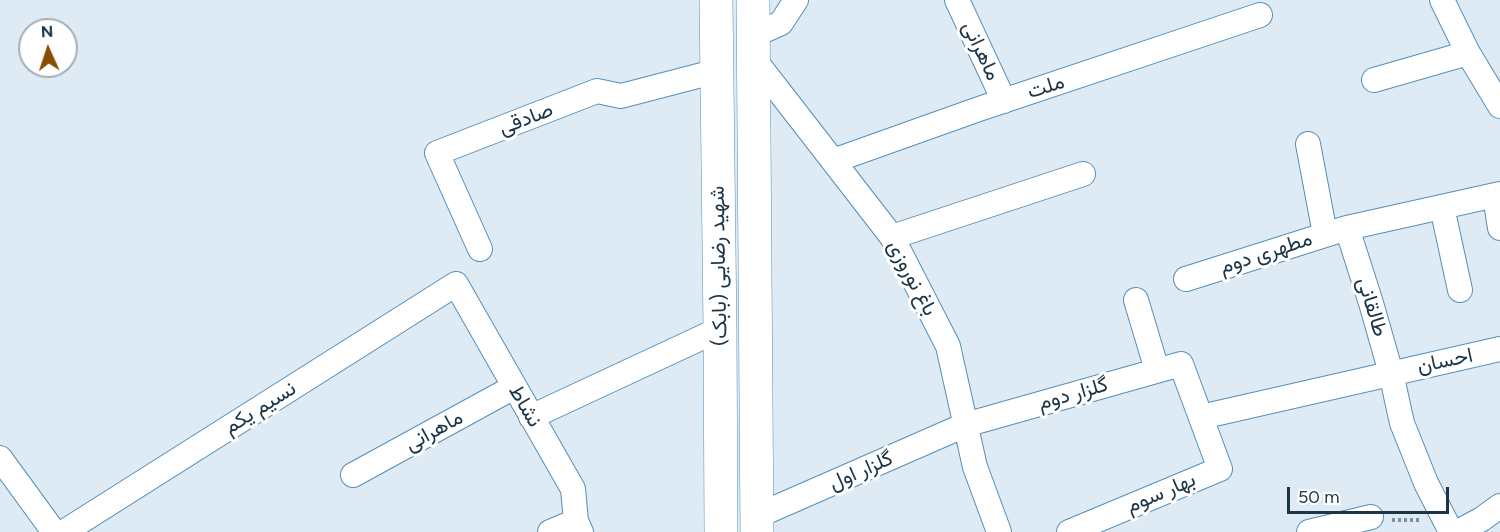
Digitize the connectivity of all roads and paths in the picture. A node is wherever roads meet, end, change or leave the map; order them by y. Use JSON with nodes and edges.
{"nodes":[{"id":1,"x":716,"y":0,"type":"edge"},
{"id":2,"x":753,"y":0,"type":"edge"},
{"id":3,"x":796,"y":0,"type":"edge"},
{"id":4,"x":957,"y":0,"type":"edge"},
{"id":5,"x":1442,"y":0,"type":"edge"},
{"id":6,"x":1260,"y":15,"type":"dead end"},
{"id":7,"x":754,"y":47,"type":"junction"},
{"id":8,"x":1468,"y":53,"type":"junction"},
{"id":9,"x":717,"y":71,"type":"junction"},
{"id":10,"x":1374,"y":80,"type":"dead end"},
{"id":11,"x":1004,"y":101,"type":"junction"},
{"id":12,"x":1500,"y":106,"type":"edge"},
{"id":13,"x":1308,"y":144,"type":"dead end"},
{"id":14,"x":833,"y":161,"type":"junction"},
{"id":15,"x":1083,"y":174,"type":"dead end"},
{"id":16,"x":1497,"y":195,"type":"edge"},
{"id":17,"x":1442,"y":207,"type":"junction"},
{"id":18,"x":1500,"y":228,"type":"edge"},
{"id":19,"x":1336,"y":231,"type":"junction"},
{"id":20,"x":892,"y":237,"type":"junction"},
{"id":21,"x":480,"y":249,"type":"dead end"},
{"id":22,"x":1186,"y":279,"type":"dead end"},
{"id":23,"x":456,"y":284,"type":"joint"},
{"id":24,"x":1460,"y":290,"type":"dead end"},
{"id":25,"x":1136,"y":300,"type":"dead end"},
{"id":26,"x":720,"y":329,"type":"junction"},
{"id":27,"x":1500,"y":350,"type":"edge"},
{"id":28,"x":1157,"y":370,"type":"junction"},
{"id":29,"x":1391,"y":373,"type":"junction"},
{"id":30,"x":514,"y":387,"type":"junction"},
{"id":31,"x":531,"y":417,"type":"junction"},
{"id":32,"x":1201,"y":417,"type":"junction"},
{"id":33,"x":965,"y":425,"type":"junction"},
{"id":34,"x":0,"y":458,"type":"edge"},
{"id":35,"x":353,"y":475,"type":"dead end"},
{"id":36,"x":1500,"y":506,"type":"edge"},
{"id":37,"x":1371,"y":517,"type":"joint"},
{"id":38,"x":757,"y":524,"type":"edge"},
{"id":39,"x":578,"y":526,"type":"edge"},
{"id":40,"x":1451,"y":527,"type":"edge"},
{"id":41,"x":54,"y":532,"type":"edge"},
{"id":42,"x":64,"y":532,"type":"edge"},
{"id":43,"x":550,"y":532,"type":"edge"},
{"id":44,"x":721,"y":532,"type":"edge"},
{"id":45,"x":999,"y":532,"type":"edge"},
{"id":46,"x":1069,"y":532,"type":"edge"},
{"id":47,"x":1310,"y":532,"type":"edge"}],
"edges":[{"from":1,"to":9,"type":"main road","name":"شهید رضایی (بابک)"},
{"from":2,"to":7,"type":"main road","name":"شهید رضایی (بابک)"},
{"from":3,"to":7,"type":"street"},
{"from":4,"to":11,"type":"street","name":"ماهرانی"},
{"from":5,"to":8,"type":"street"},
{"from":6,"to":11,"type":"street","name":"ملت"},
{"from":7,"to":14,"type":"street","name":"باغ نوروزی"},
{"from":7,"to":38,"type":"main road","name":"شهید رضایی (بابک)"},
{"from":8,"to":10,"type":"street"},
{"from":8,"to":12,"type":"street"},
{"from":9,"to":21,"type":"street","name":"صادقی"},
{"from":9,"to":26,"type":"main road","name":"شهید رضایی (بابک)"},
{"from":11,"to":14,"type":"street","name":"ملت"},
{"from":13,"to":19,"type":"street","name":"طالقانی"},
{"from":14,"to":20,"type":"street","name":"باغ نوروزی"},
{"from":15,"to":20,"type":"street"},
{"from":16,"to":17,"type":"street"},
{"from":16,"to":18,"type":"street"},
{"from":17,"to":19,"type":"street"},
{"from":17,"to":24,"type":"street"},
{"from":19,"to":22,"type":"street","name":"مطهری دوم"},
{"from":19,"to":29,"type":"street","name":"طالقانی"},
{"from":20,"to":33,"type":"street","name":"باغ نوروزی"},
{"from":23,"to":30,"type":"street","name":"نشاط"},
{"from":23,"to":42,"type":"street","name":"نسیم یکم"},
{"from":25,"to":28,"type":"street"},
{"from":26,"to":31,"type":"street"},
{"from":26,"to":44,"type":"main road","name":"شهید رضایی (بابک)"},
{"from":27,"to":29,"type":"street","name":"احسان"},
{"from":28,"to":32,"type":"street","name":"گلزار دوم"},
{"from":28,"to":33,"type":"street","name":"گلزار دوم"},
{"from":29,"to":32,"type":"street","name":"احسان"},
{"from":29,"to":40,"type":"street","name":"طالقانی"},
{"from":30,"to":31,"type":"street","name":"نشاط"},
{"from":30,"to":35,"type":"street","name":"ماهرانی"},
{"from":31,"to":39,"type":"street","name":"نشاط"},
{"from":32,"to":46,"type":"street","name":"بهار سوم"},
{"from":33,"to":38,"type":"street","name":"گلزار اول"},
{"from":33,"to":45,"type":"street","name":"باغ نوروزی"},
{"from":34,"to":41,"type":"street"},
{"from":36,"to":40,"type":"street"},
{"from":37,"to":40,"type":"path"},
{"from":37,"to":47,"type":"street"},
{"from":39,"to":43,"type":"street"}]}
